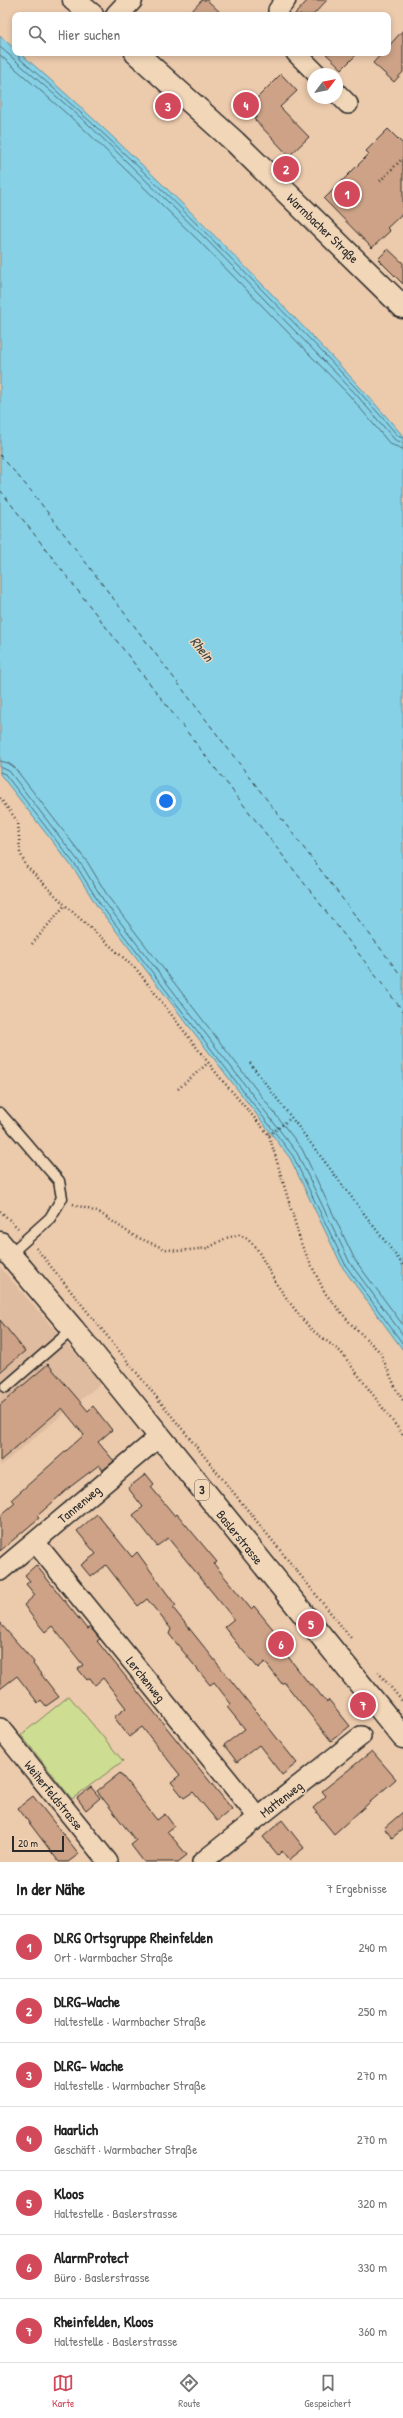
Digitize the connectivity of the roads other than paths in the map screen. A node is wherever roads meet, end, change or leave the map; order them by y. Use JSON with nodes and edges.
{"nodes":[{"id":1,"x":74,"y":0,"type":"edge"},
{"id":2,"x":131,"y":0,"type":"edge"},
{"id":3,"x":286,"y":0,"type":"edge"},
{"id":4,"x":88,"y":12,"type":"edge"},
{"id":5,"x":120,"y":12,"type":"edge"},
{"id":6,"x":278,"y":12,"type":"edge"},
{"id":7,"x":139,"y":56,"type":"edge"},
{"id":8,"x":299,"y":56,"type":"edge"},
{"id":9,"x":312,"y":68,"type":"edge"},
{"id":10,"x":403,"y":307,"type":"edge"},
{"id":11,"x":0,"y":1113,"type":"edge"},
{"id":12,"x":5,"y":1249,"type":"edge"},
{"id":13,"x":73,"y":1329,"type":"junction"},
{"id":14,"x":6,"y":1387,"type":"dead end"},
{"id":15,"x":158,"y":1437,"type":"junction"},
{"id":16,"x":35,"y":1542,"type":"junction"},
{"id":17,"x":0,"y":1571,"type":"edge"},
{"id":18,"x":0,"y":1728,"type":"edge"},
{"id":19,"x":361,"y":1736,"type":"dead end"},
{"id":20,"x":403,"y":1737,"type":"edge"},
{"id":21,"x":258,"y":1817,"type":"junction"},
{"id":22,"x":108,"y":1862,"type":"edge"},
{"id":23,"x":202,"y":1862,"type":"edge"}],
"edges":[{"from":1,"to":4,"type":"main road"},
{"from":2,"to":5,"type":"main road"},
{"from":3,"to":6,"type":"street"},
{"from":7,"to":10,"type":"main road","name":"Warmbacher Straße"},
{"from":8,"to":9,"type":"street"},
{"from":11,"to":12,"type":"lane"},
{"from":12,"to":13,"type":"main road","name":"Baslerstrasse","number":"3"},
{"from":13,"to":14,"type":"lane"},
{"from":13,"to":15,"type":"main road","name":"Baslerstrasse","number":"3"},
{"from":15,"to":16,"type":"street","name":"Tannenweg"},
{"from":15,"to":20,"type":"main road","name":"Baslerstrasse","number":"3"},
{"from":16,"to":17,"type":"street","name":"Tannenweg"},
{"from":16,"to":21,"type":"street","name":"Lerchenweg"},
{"from":18,"to":22,"type":"street","name":"Weiherfeldstrasse"},
{"from":19,"to":21,"type":"street","name":"Mattenweg"},
{"from":21,"to":23,"type":"street","name":"Mattenweg"}]}
